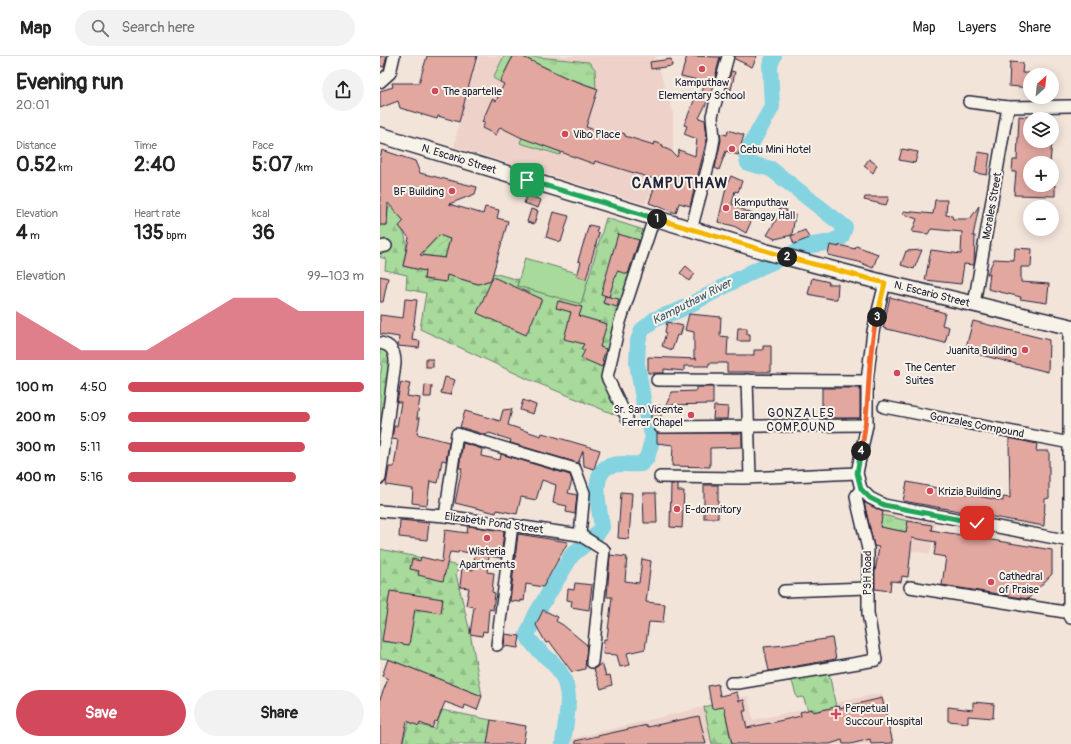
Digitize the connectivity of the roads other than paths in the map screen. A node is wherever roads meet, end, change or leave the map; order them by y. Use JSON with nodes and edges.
{"nodes":[{"id":1,"x":394,"y":56,"type":"edge"},
{"id":2,"x":728,"y":56,"type":"edge"},
{"id":3,"x":380,"y":82,"type":"edge"},
{"id":4,"x":969,"y":102,"type":"dead end"},
{"id":5,"x":1071,"y":106,"type":"edge"},
{"id":6,"x":1008,"y":107,"type":"junction"},
{"id":7,"x":380,"y":135,"type":"edge"},
{"id":8,"x":654,"y":218,"type":"junction"},
{"id":9,"x":691,"y":230,"type":"junction"},
{"id":10,"x":885,"y":283,"type":"junction"},
{"id":11,"x":974,"y":304,"type":"junction"},
{"id":12,"x":1071,"y":326,"type":"edge"},
{"id":13,"x":1071,"y":333,"type":"edge"},
{"id":14,"x":380,"y":343,"type":"edge"},
{"id":15,"x":657,"y":380,"type":"dead end"},
{"id":16,"x":747,"y":380,"type":"junction"},
{"id":17,"x":867,"y":381,"type":"junction"},
{"id":18,"x":884,"y":407,"type":"dead end"},
{"id":19,"x":627,"y":418,"type":"dead end"},
{"id":20,"x":867,"y":425,"type":"junction"},
{"id":21,"x":660,"y":427,"type":"dead end"},
{"id":22,"x":748,"y":427,"type":"junction"},
{"id":23,"x":1070,"y":443,"type":"junction"},
{"id":24,"x":857,"y":473,"type":"junction"},
{"id":25,"x":660,"y":477,"type":"dead end"},
{"id":26,"x":750,"y":477,"type":"junction"},
{"id":27,"x":380,"y":478,"type":"edge"},
{"id":28,"x":861,"y":489,"type":"junction"},
{"id":29,"x":1071,"y":500,"type":"edge"},
{"id":30,"x":380,"y":511,"type":"edge"},
{"id":31,"x":445,"y":516,"type":"junction"},
{"id":32,"x":512,"y":525,"type":"junction"},
{"id":33,"x":581,"y":536,"type":"junction"},
{"id":34,"x":1070,"y":541,"type":"edge"},
{"id":35,"x":910,"y":587,"type":"dead end"},
{"id":36,"x":867,"y":588,"type":"junction"},
{"id":37,"x":784,"y":591,"type":"dead end"},
{"id":38,"x":1071,"y":613,"type":"edge"},
{"id":39,"x":1071,"y":616,"type":"edge"},
{"id":40,"x":497,"y":645,"type":"dead end"},
{"id":41,"x":592,"y":662,"type":"dead end"},
{"id":42,"x":731,"y":683,"type":"dead end"}],
"edges":[{"from":1,"to":3,"type":"street"},
{"from":2,"to":9,"type":"street"},
{"from":4,"to":6,"type":"street"},
{"from":5,"to":6,"type":"street"},
{"from":6,"to":11,"type":"street","name":"Morales Street"},
{"from":7,"to":8,"type":"main road","name":"N. Escario Street"},
{"from":8,"to":9,"type":"main road","name":"N. Escario Street"},
{"from":8,"to":19,"type":"street"},
{"from":9,"to":10,"type":"main road","name":"N. Escario Street"},
{"from":10,"to":11,"type":"main road","name":"N. Escario Street"},
{"from":10,"to":17,"type":"street"},
{"from":11,"to":12,"type":"main road","name":"N. Escario Street"},
{"from":13,"to":23,"type":"main road"},
{"from":14,"to":27,"type":"street"},
{"from":15,"to":16,"type":"street"},
{"from":16,"to":17,"type":"street"},
{"from":16,"to":22,"type":"street"},
{"from":17,"to":20,"type":"street"},
{"from":18,"to":23,"type":"street","name":"Gonzales Compound"},
{"from":20,"to":22,"type":"street"},
{"from":20,"to":24,"type":"street"},
{"from":21,"to":22,"type":"street"},
{"from":22,"to":26,"type":"street"},
{"from":23,"to":29,"type":"main road"},
{"from":24,"to":26,"type":"street"},
{"from":24,"to":28,"type":"street"},
{"from":25,"to":26,"type":"street"},
{"from":28,"to":34,"type":"street"},
{"from":28,"to":36,"type":"street","name":"PSH Road"},
{"from":29,"to":34,"type":"main road"},
{"from":30,"to":31,"type":"street","name":"Elizabeth Pond Street"},
{"from":31,"to":32,"type":"street","name":"Elizabeth Pond Street"},
{"from":31,"to":33,"type":"street"},
{"from":32,"to":33,"type":"street","name":"Elizabeth Pond Street"},
{"from":32,"to":40,"type":"street"},
{"from":33,"to":41,"type":"street","name":"Elizabeth Pond Street"},
{"from":34,"to":38,"type":"main road"},
{"from":35,"to":38,"type":"street"},
{"from":36,"to":37,"type":"street"},
{"from":36,"to":42,"type":"street","name":"PSH Road"},
{"from":38,"to":39,"type":"main road"}]}
